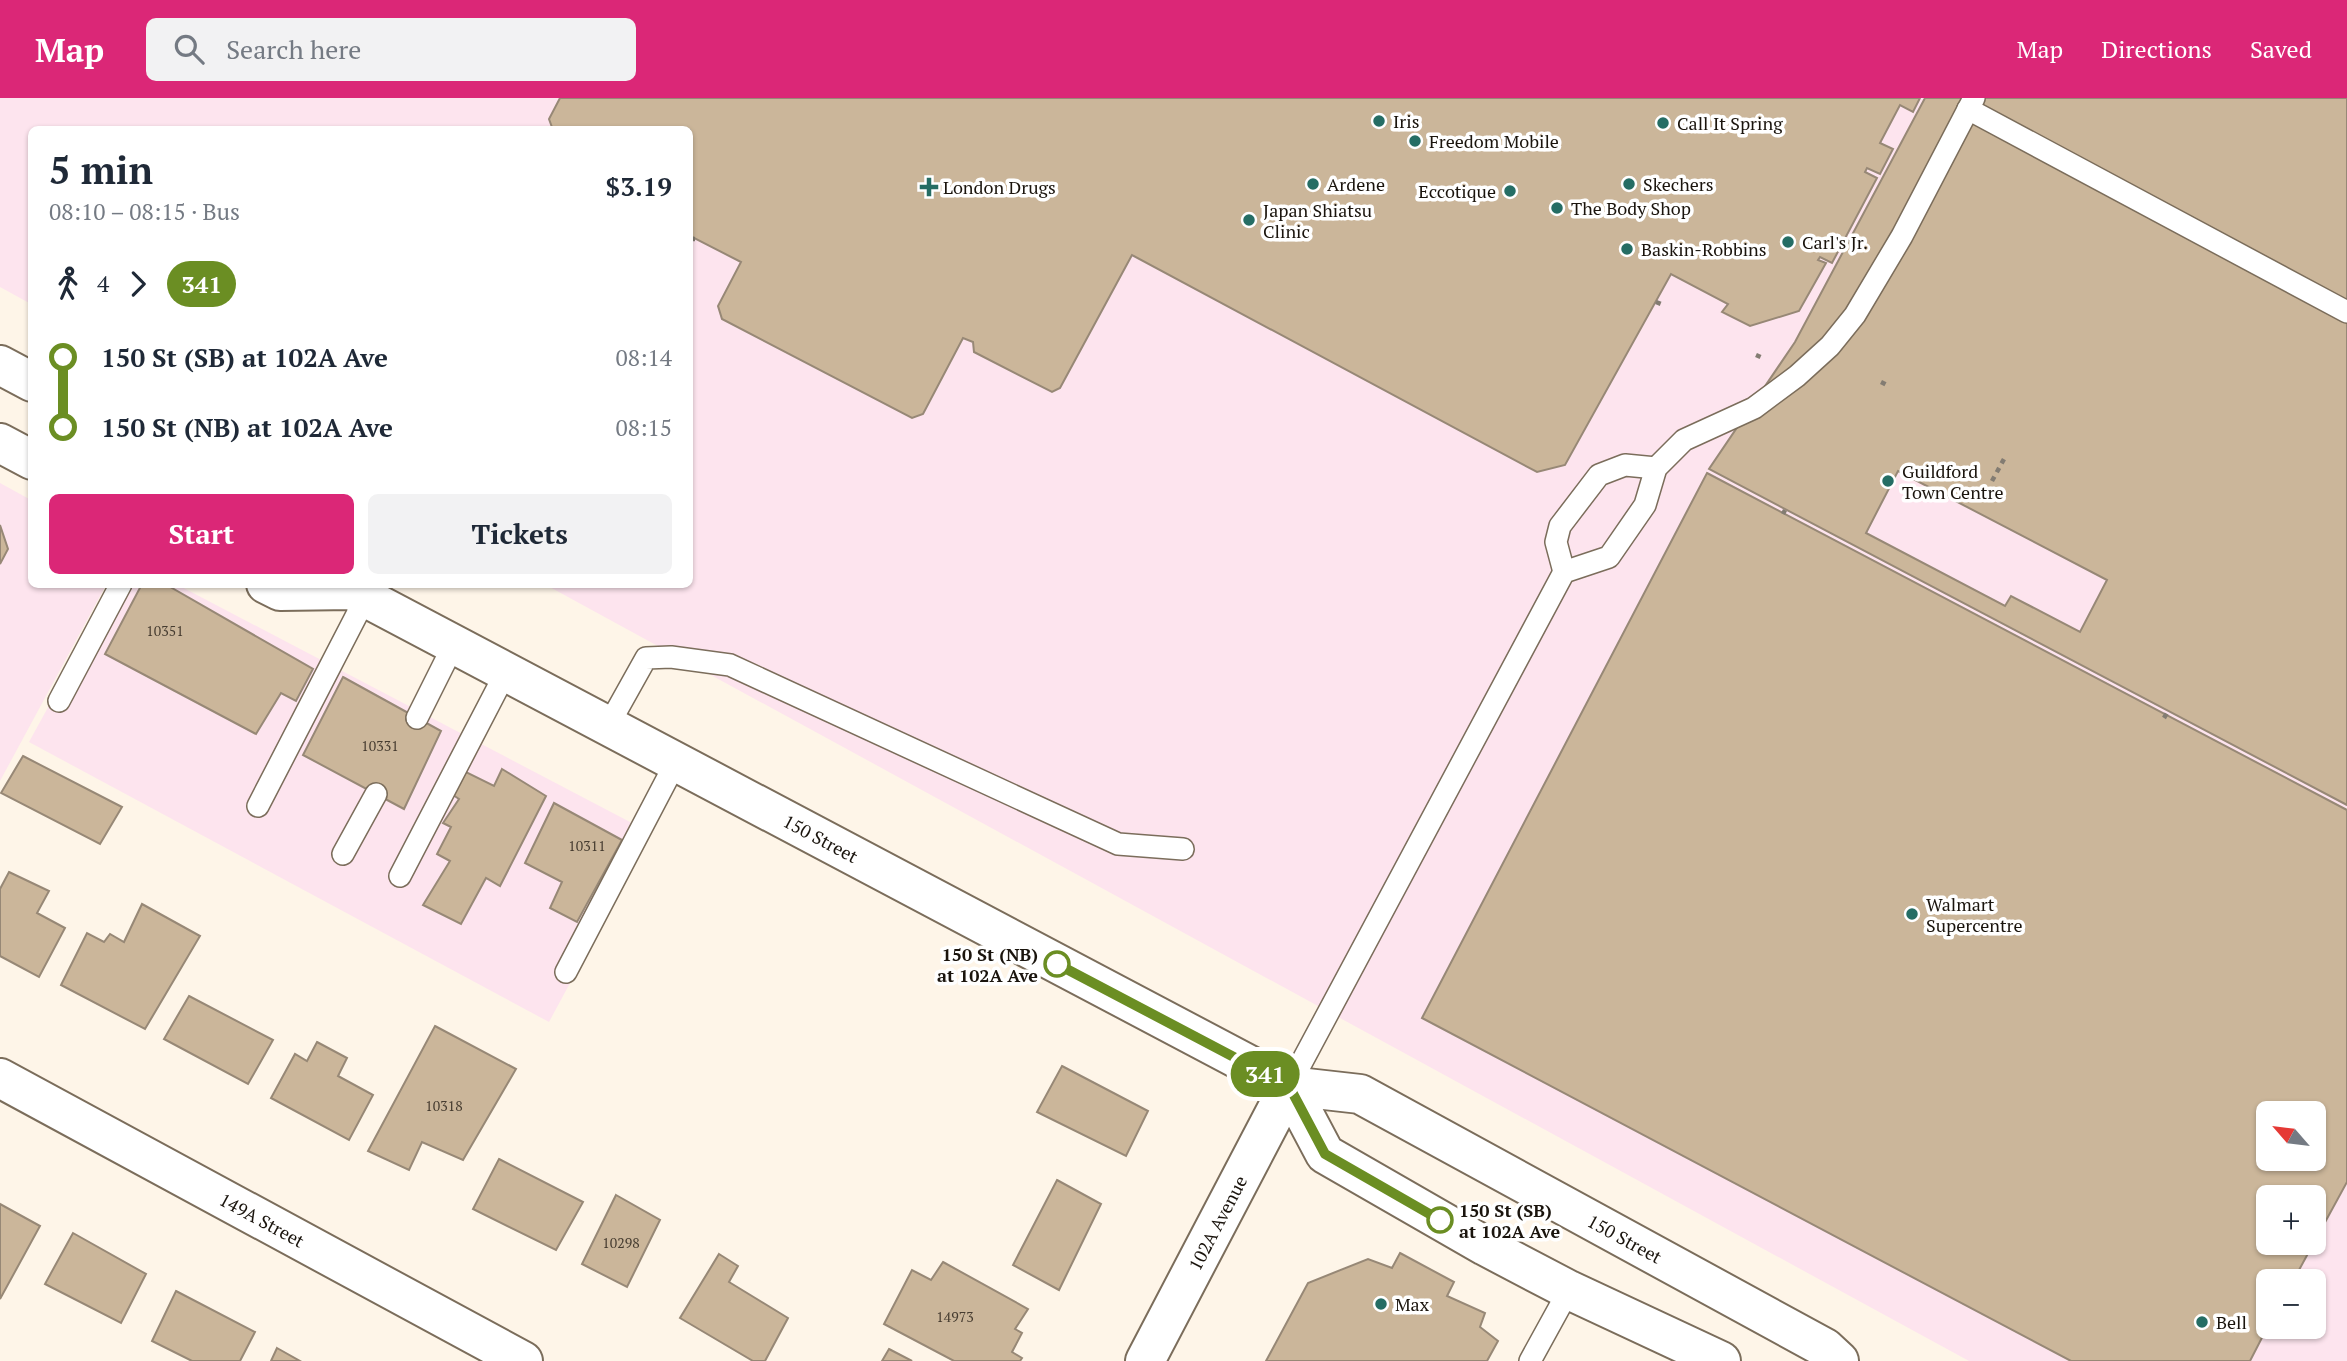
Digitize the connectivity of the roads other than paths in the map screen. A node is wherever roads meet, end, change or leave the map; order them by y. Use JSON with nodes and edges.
{"nodes":[{"id":1,"x":1971,"y":103,"type":"edge"},
{"id":2,"x":2347,"y":312,"type":"edge"},
{"id":3,"x":0,"y":365,"type":"edge"},
{"id":4,"x":28,"y":380,"type":"edge"},
{"id":5,"x":0,"y":443,"type":"edge"},
{"id":6,"x":28,"y":458,"type":"edge"},
{"id":7,"x":1656,"y":468,"type":"junction"},
{"id":8,"x":1564,"y":572,"type":"junction"},
{"id":9,"x":119,"y":588,"type":"edge"},
{"id":10,"x":274,"y":588,"type":"edge"},
{"id":11,"x":355,"y":591,"type":"edge"},
{"id":12,"x":454,"y":644,"type":"junction"},
{"id":13,"x":506,"y":672,"type":"junction"},
{"id":14,"x":59,"y":701,"type":"dead end"},
{"id":15,"x":417,"y":718,"type":"dead end"},
{"id":16,"x":608,"y":726,"type":"junction"},
{"id":17,"x":676,"y":762,"type":"junction"},
{"id":18,"x":376,"y":794,"type":"dead end"},
{"id":19,"x":258,"y":806,"type":"dead end"},
{"id":20,"x":1183,"y":849,"type":"dead end"},
{"id":21,"x":343,"y":854,"type":"dead end"},
{"id":22,"x":400,"y":876,"type":"dead end"},
{"id":23,"x":566,"y":972,"type":"dead end"},
{"id":24,"x":0,"y":1078,"type":"edge"},
{"id":25,"x":1289,"y":1086,"type":"junction"},
{"id":26,"x":1569,"y":1290,"type":"junction"},
{"id":27,"x":523,"y":1361,"type":"edge"},
{"id":28,"x":1145,"y":1361,"type":"edge"},
{"id":29,"x":1530,"y":1361,"type":"edge"},
{"id":30,"x":1721,"y":1361,"type":"edge"},
{"id":31,"x":1839,"y":1361,"type":"edge"}],
"edges":[{"from":1,"to":2,"type":"lane"},
{"from":1,"to":7,"type":"lane"},
{"from":3,"to":4,"type":"main road"},
{"from":5,"to":6,"type":"main road"},
{"from":7,"to":8,"type":"lane"},
{"from":7,"to":8,"type":"lane"},
{"from":8,"to":25,"type":"lane"},
{"from":9,"to":14,"type":"lane"},
{"from":10,"to":11,"type":"main road","name":"150 Street"},
{"from":11,"to":12,"type":"main road","name":"150 Street"},
{"from":11,"to":19,"type":"lane"},
{"from":12,"to":13,"type":"main road","name":"150 Street"},
{"from":12,"to":15,"type":"lane"},
{"from":13,"to":16,"type":"main road","name":"150 Street"},
{"from":13,"to":22,"type":"lane"},
{"from":16,"to":17,"type":"main road","name":"150 Street"},
{"from":16,"to":20,"type":"lane"},
{"from":17,"to":23,"type":"lane"},
{"from":17,"to":25,"type":"main road","name":"150 Street"},
{"from":18,"to":21,"type":"lane"},
{"from":24,"to":27,"type":"main road","name":"149A Street"},
{"from":25,"to":26,"type":"main road"},
{"from":25,"to":28,"type":"main road","name":"102A Avenue"},
{"from":25,"to":31,"type":"main road","name":"150 Street"},
{"from":26,"to":29,"type":"lane"},
{"from":26,"to":30,"type":"main road"}]}
